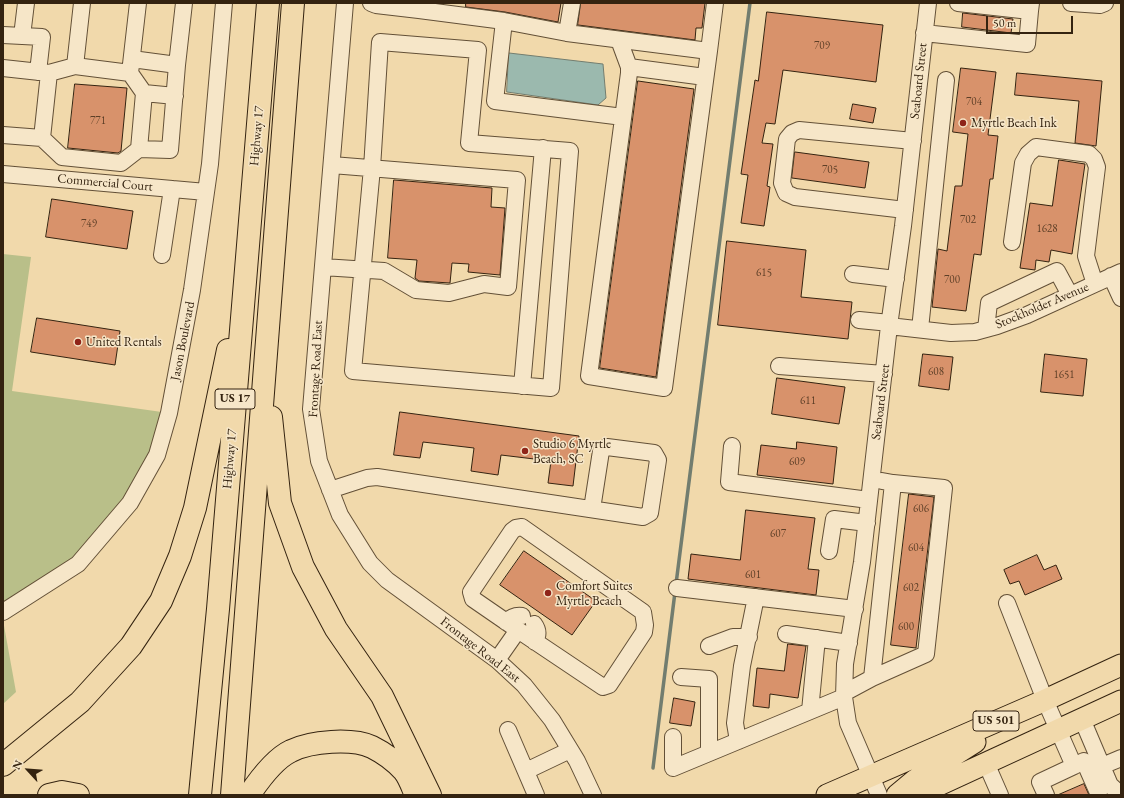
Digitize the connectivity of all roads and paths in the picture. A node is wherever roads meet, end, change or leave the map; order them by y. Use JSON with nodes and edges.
{"nodes":[{"id":1,"x":26,"y":3,"type":"edge"},
{"id":2,"x":82,"y":3,"type":"edge"},
{"id":3,"x":138,"y":3,"type":"edge"},
{"id":4,"x":184,"y":3,"type":"edge"},
{"id":5,"x":224,"y":3,"type":"edge"},
{"id":6,"x":268,"y":3,"type":"edge"},
{"id":7,"x":293,"y":3,"type":"edge"},
{"id":8,"x":345,"y":3,"type":"edge"},
{"id":9,"x":572,"y":3,"type":"edge"},
{"id":10,"x":715,"y":3,"type":"edge"},
{"id":11,"x":928,"y":3,"type":"edge"},
{"id":12,"x":958,"y":3,"type":"edge"},
{"id":13,"x":1071,"y":3,"type":"edge"},
{"id":14,"x":1105,"y":3,"type":"edge"},
{"id":15,"x":374,"y":4,"type":"edge"},
{"id":16,"x":419,"y":7,"type":"edge"},
{"id":17,"x":1031,"y":7,"type":"edge"},
{"id":18,"x":504,"y":21,"type":"junction"},
{"id":19,"x":568,"y":33,"type":"junction"},
{"id":20,"x":924,"y":33,"type":"junction"},
{"id":21,"x":3,"y":35,"type":"edge"},
{"id":22,"x":22,"y":36,"type":"junction"},
{"id":23,"x":619,"y":40,"type":"junction"},
{"id":24,"x":709,"y":51,"type":"junction"},
{"id":25,"x":177,"y":65,"type":"junction"},
{"id":26,"x":75,"y":66,"type":"junction"},
{"id":27,"x":131,"y":66,"type":"junction"},
{"id":28,"x":629,"y":67,"type":"junction"},
{"id":29,"x":3,"y":68,"type":"edge"},
{"id":30,"x":43,"y":73,"type":"junction"},
{"id":31,"x":705,"y":77,"type":"junction"},
{"id":32,"x":946,"y":80,"type":"dead end"},
{"id":33,"x":144,"y":93,"type":"junction"},
{"id":34,"x":174,"y":96,"type":"junction"},
{"id":35,"x":623,"y":118,"type":"junction"},
{"id":36,"x":940,"y":134,"type":"junction"},
{"id":37,"x":3,"y":135,"type":"edge"},
{"id":38,"x":913,"y":136,"type":"junction"},
{"id":39,"x":42,"y":138,"type":"junction"},
{"id":40,"x":543,"y":148,"type":"junction"},
{"id":41,"x":139,"y":149,"type":"junction"},
{"id":42,"x":332,"y":165,"type":"junction"},
{"id":43,"x":372,"y":168,"type":"junction"},
{"id":44,"x":3,"y":174,"type":"edge"},
{"id":45,"x":517,"y":180,"type":"junction"},
{"id":46,"x":540,"y":182,"type":"junction"},
{"id":47,"x":172,"y":189,"type":"junction"},
{"id":48,"x":206,"y":192,"type":"junction"},
{"id":49,"x":905,"y":210,"type":"junction"},
{"id":50,"x":1012,"y":242,"type":"dead end"},
{"id":51,"x":162,"y":255,"type":"dead end"},
{"id":52,"x":323,"y":267,"type":"junction"},
{"id":53,"x":363,"y":269,"type":"junction"},
{"id":54,"x":853,"y":274,"type":"dead end"},
{"id":55,"x":1116,"y":274,"type":"edge"},
{"id":56,"x":896,"y":278,"type":"junction"},
{"id":57,"x":245,"y":281,"type":"junction"},
{"id":58,"x":1095,"y":284,"type":"junction"},
{"id":59,"x":508,"y":287,"type":"junction"},
{"id":60,"x":531,"y":288,"type":"junction"},
{"id":61,"x":1070,"y":295,"type":"junction"},
{"id":62,"x":1121,"y":298,"type":"edge"},
{"id":63,"x":859,"y":320,"type":"dead end"},
{"id":64,"x":889,"y":324,"type":"junction"},
{"id":65,"x":920,"y":329,"type":"junction"},
{"id":66,"x":986,"y":329,"type":"junction"},
{"id":67,"x":265,"y":364,"type":"junction"},
{"id":68,"x":779,"y":366,"type":"dead end"},
{"id":69,"x":884,"y":374,"type":"junction"},
{"id":70,"x":522,"y":386,"type":"junction"},
{"id":71,"x":732,"y":446,"type":"dead end"},
{"id":72,"x":872,"y":480,"type":"junction"},
{"id":73,"x":893,"y":483,"type":"junction"},
{"id":74,"x":330,"y":490,"type":"junction"},
{"id":75,"x":869,"y":500,"type":"junction"},
{"id":76,"x":592,"y":509,"type":"junction"},
{"id":77,"x":867,"y":523,"type":"junction"},
{"id":78,"x":829,"y":551,"type":"dead end"},
{"id":79,"x":677,"y":588,"type":"dead end"},
{"id":80,"x":756,"y":597,"type":"junction"},
{"id":81,"x":1007,"y":603,"type":"dead end"},
{"id":82,"x":855,"y":609,"type":"junction"},
{"id":83,"x":3,"y":612,"type":"edge"},
{"id":84,"x":520,"y":623,"type":"junction"},
{"id":85,"x":786,"y":634,"type":"dead end"},
{"id":86,"x":749,"y":637,"type":"junction"},
{"id":87,"x":817,"y":638,"type":"junction"},
{"id":88,"x":849,"y":643,"type":"junction"},
{"id":89,"x":709,"y":646,"type":"dead end"},
{"id":90,"x":497,"y":660,"type":"junction"},
{"id":91,"x":1121,"y":664,"type":"edge"},
{"id":92,"x":681,"y":677,"type":"dead end"},
{"id":93,"x":872,"y":678,"type":"junction"},
{"id":94,"x":844,"y":695,"type":"junction"},
{"id":95,"x":1043,"y":701,"type":"junction"},
{"id":96,"x":1121,"y":701,"type":"edge"},
{"id":97,"x":810,"y":711,"type":"junction"},
{"id":98,"x":1082,"y":719,"type":"junction"},
{"id":99,"x":508,"y":730,"type":"dead end"},
{"id":100,"x":1058,"y":730,"type":"junction"},
{"id":101,"x":673,"y":737,"type":"dead end"},
{"id":102,"x":738,"y":741,"type":"junction"},
{"id":103,"x":570,"y":750,"type":"junction"},
{"id":104,"x":709,"y":753,"type":"junction"},
{"id":105,"x":1121,"y":758,"type":"edge"},
{"id":106,"x":986,"y":763,"type":"junction"},
{"id":107,"x":1079,"y":764,"type":"junction"},
{"id":108,"x":3,"y":765,"type":"edge"},
{"id":109,"x":1102,"y":766,"type":"junction"},
{"id":110,"x":526,"y":771,"type":"junction"},
{"id":111,"x":870,"y":789,"type":"edge"},
{"id":112,"x":1043,"y":789,"type":"edge"},
{"id":113,"x":1110,"y":792,"type":"edge"},
{"id":114,"x":49,"y":795,"type":"edge"},
{"id":115,"x":78,"y":795,"type":"edge"},
{"id":116,"x":200,"y":795,"type":"edge"},
{"id":117,"x":232,"y":795,"type":"edge"},
{"id":118,"x":249,"y":795,"type":"edge"},
{"id":119,"x":416,"y":795,"type":"edge"},
{"id":120,"x":430,"y":795,"type":"edge"},
{"id":121,"x":536,"y":795,"type":"edge"},
{"id":122,"x":593,"y":795,"type":"edge"},
{"id":123,"x":827,"y":795,"type":"edge"},
{"id":124,"x":896,"y":795,"type":"edge"},
{"id":125,"x":917,"y":795,"type":"edge"},
{"id":126,"x":1000,"y":795,"type":"edge"}],
"edges":[{"from":1,"to":22,"type":"street"},
{"from":2,"to":26,"type":"street"},
{"from":3,"to":27,"type":"street"},
{"from":4,"to":25,"type":"street"},
{"from":5,"to":48,"type":"street","name":"Jason Boulevard"},
{"from":6,"to":57,"type":"highway","name":"Highway 17","number":"US 17"},
{"from":7,"to":67,"type":"highway","name":"Highway 17","number":"US 17"},
{"from":8,"to":42,"type":"street","name":"Frontage Road East"},
{"from":9,"to":19,"type":"street"},
{"from":10,"to":24,"type":"street"},
{"from":11,"to":20,"type":"street","name":"Seaboard Street"},
{"from":12,"to":17,"type":"street"},
{"from":13,"to":14,"type":"street"},
{"from":15,"to":16,"type":"street"},
{"from":16,"to":18,"type":"street"},
{"from":17,"to":20,"type":"street"},
{"from":18,"to":19,"type":"street"},
{"from":18,"to":35,"type":"street"},
{"from":19,"to":23,"type":"street"},
{"from":20,"to":38,"type":"street","name":"Seaboard Street"},
{"from":21,"to":22,"type":"street"},
{"from":22,"to":30,"type":"street"},
{"from":23,"to":24,"type":"street"},
{"from":23,"to":28,"type":"street"},
{"from":24,"to":31,"type":"street"},
{"from":25,"to":27,"type":"street"},
{"from":25,"to":34,"type":"street"},
{"from":26,"to":27,"type":"street"},
{"from":26,"to":30,"type":"street"},
{"from":27,"to":33,"type":"street"},
{"from":28,"to":31,"type":"street"},
{"from":28,"to":35,"type":"street"},
{"from":29,"to":30,"type":"street"},
{"from":30,"to":39,"type":"street"},
{"from":31,"to":35,"type":"street"},
{"from":32,"to":36,"type":"street"},
{"from":33,"to":34,"type":"street"},
{"from":33,"to":41,"type":"street"},
{"from":34,"to":41,"type":"street"},
{"from":36,"to":38,"type":"street"},
{"from":36,"to":65,"type":"street"},
{"from":37,"to":39,"type":"street"},
{"from":38,"to":49,"type":"street","name":"Seaboard Street"},
{"from":38,"to":49,"type":"street"},
{"from":39,"to":41,"type":"street"},
{"from":40,"to":43,"type":"street"},
{"from":40,"to":46,"type":"street"},
{"from":40,"to":70,"type":"street"},
{"from":42,"to":43,"type":"street"},
{"from":42,"to":52,"type":"street","name":"Frontage Road East"},
{"from":43,"to":45,"type":"street"},
{"from":43,"to":53,"type":"street"},
{"from":44,"to":47,"type":"street","name":"Commercial Court"},
{"from":45,"to":46,"type":"street"},
{"from":45,"to":59,"type":"street"},
{"from":46,"to":60,"type":"street"},
{"from":47,"to":48,"type":"street","name":"Commercial Court"},
{"from":47,"to":51,"type":"street"},
{"from":48,"to":83,"type":"street","name":"Jason Boulevard"},
{"from":49,"to":56,"type":"street","name":"Seaboard Street"},
{"from":50,"to":58,"type":"street"},
{"from":52,"to":53,"type":"street"},
{"from":52,"to":74,"type":"street","name":"Frontage Road East"},
{"from":53,"to":59,"type":"street"},
{"from":53,"to":70,"type":"street"},
{"from":54,"to":56,"type":"street"},
{"from":55,"to":58,"type":"street","name":"Stockholder Avenue"},
{"from":55,"to":62,"type":"street"},
{"from":56,"to":64,"type":"street","name":"Seaboard Street"},
{"from":57,"to":108,"type":"highway"},
{"from":57,"to":116,"type":"highway","name":"Highway 17","number":"US 17"},
{"from":58,"to":61,"type":"street","name":"Stockholder Avenue"},
{"from":59,"to":60,"type":"street"},
{"from":60,"to":70,"type":"street"},
{"from":61,"to":66,"type":"street","name":"Stockholder Avenue"},
{"from":61,"to":66,"type":"street"},
{"from":63,"to":64,"type":"street","name":"Stockholder Avenue"},
{"from":64,"to":65,"type":"street","name":"Stockholder Avenue"},
{"from":64,"to":69,"type":"street","name":"Seaboard Street"},
{"from":65,"to":66,"type":"street","name":"Stockholder Avenue"},
{"from":67,"to":117,"type":"highway","name":"Highway 17","number":"US 17"},
{"from":67,"to":120,"type":"highway"},
{"from":68,"to":69,"type":"street"},
{"from":69,"to":72,"type":"street","name":"Seaboard Street"},
{"from":71,"to":75,"type":"street"},
{"from":72,"to":73,"type":"street"},
{"from":72,"to":75,"type":"street","name":"Seaboard Street"},
{"from":73,"to":93,"type":"street"},
{"from":73,"to":93,"type":"street"},
{"from":74,"to":76,"type":"street"},
{"from":74,"to":90,"type":"street","name":"Frontage Road East"},
{"from":75,"to":77,"type":"street","name":"Seaboard Street"},
{"from":76,"to":76,"type":"street"},
{"from":77,"to":78,"type":"street"},
{"from":77,"to":82,"type":"street","name":"Seaboard Street"},
{"from":79,"to":80,"type":"street"},
{"from":80,"to":82,"type":"street"},
{"from":80,"to":86,"type":"street"},
{"from":81,"to":95,"type":"street"},
{"from":82,"to":88,"type":"street","name":"Seaboard Street"},
{"from":84,"to":84,"type":"street"},
{"from":84,"to":90,"type":"street"},
{"from":85,"to":87,"type":"street"},
{"from":86,"to":89,"type":"street"},
{"from":86,"to":102,"type":"street"},
{"from":87,"to":88,"type":"street"},
{"from":87,"to":97,"type":"street"},
{"from":88,"to":94,"type":"street","name":"Seaboard Street"},
{"from":90,"to":103,"type":"street","name":"Frontage Road East"},
{"from":91,"to":95,"type":"main road","number":"US 501"},
{"from":92,"to":104,"type":"street"},
{"from":93,"to":94,"type":"street"},
{"from":94,"to":97,"type":"street"},
{"from":94,"to":111,"type":"street","name":"Seaboard Street"},
{"from":95,"to":100,"type":"street"},
{"from":95,"to":111,"type":"main road","number":"US 501"},
{"from":95,"to":124,"type":"main road"},
{"from":96,"to":98,"type":"main road","number":"US 501"},
{"from":97,"to":102,"type":"street"},
{"from":98,"to":100,"type":"main road","number":"US 501"},
{"from":98,"to":109,"type":"street"},
{"from":99,"to":110,"type":"street"},
{"from":100,"to":106,"type":"main road","number":"US 501"},
{"from":100,"to":107,"type":"street"},
{"from":101,"to":104,"type":"street"},
{"from":102,"to":104,"type":"street"},
{"from":103,"to":110,"type":"street"},
{"from":103,"to":122,"type":"street","name":"Frontage Road East"},
{"from":105,"to":109,"type":"street"},
{"from":106,"to":125,"type":"main road","number":"US 501"},
{"from":106,"to":126,"type":"street"},
{"from":107,"to":112,"type":"street"},
{"from":107,"to":113,"type":"street"},
{"from":109,"to":113,"type":"street"},
{"from":110,"to":121,"type":"street"},
{"from":111,"to":123,"type":"main road","number":"US 501"},
{"from":114,"to":115,"type":"highway"},
{"from":118,"to":119,"type":"highway"}]}
